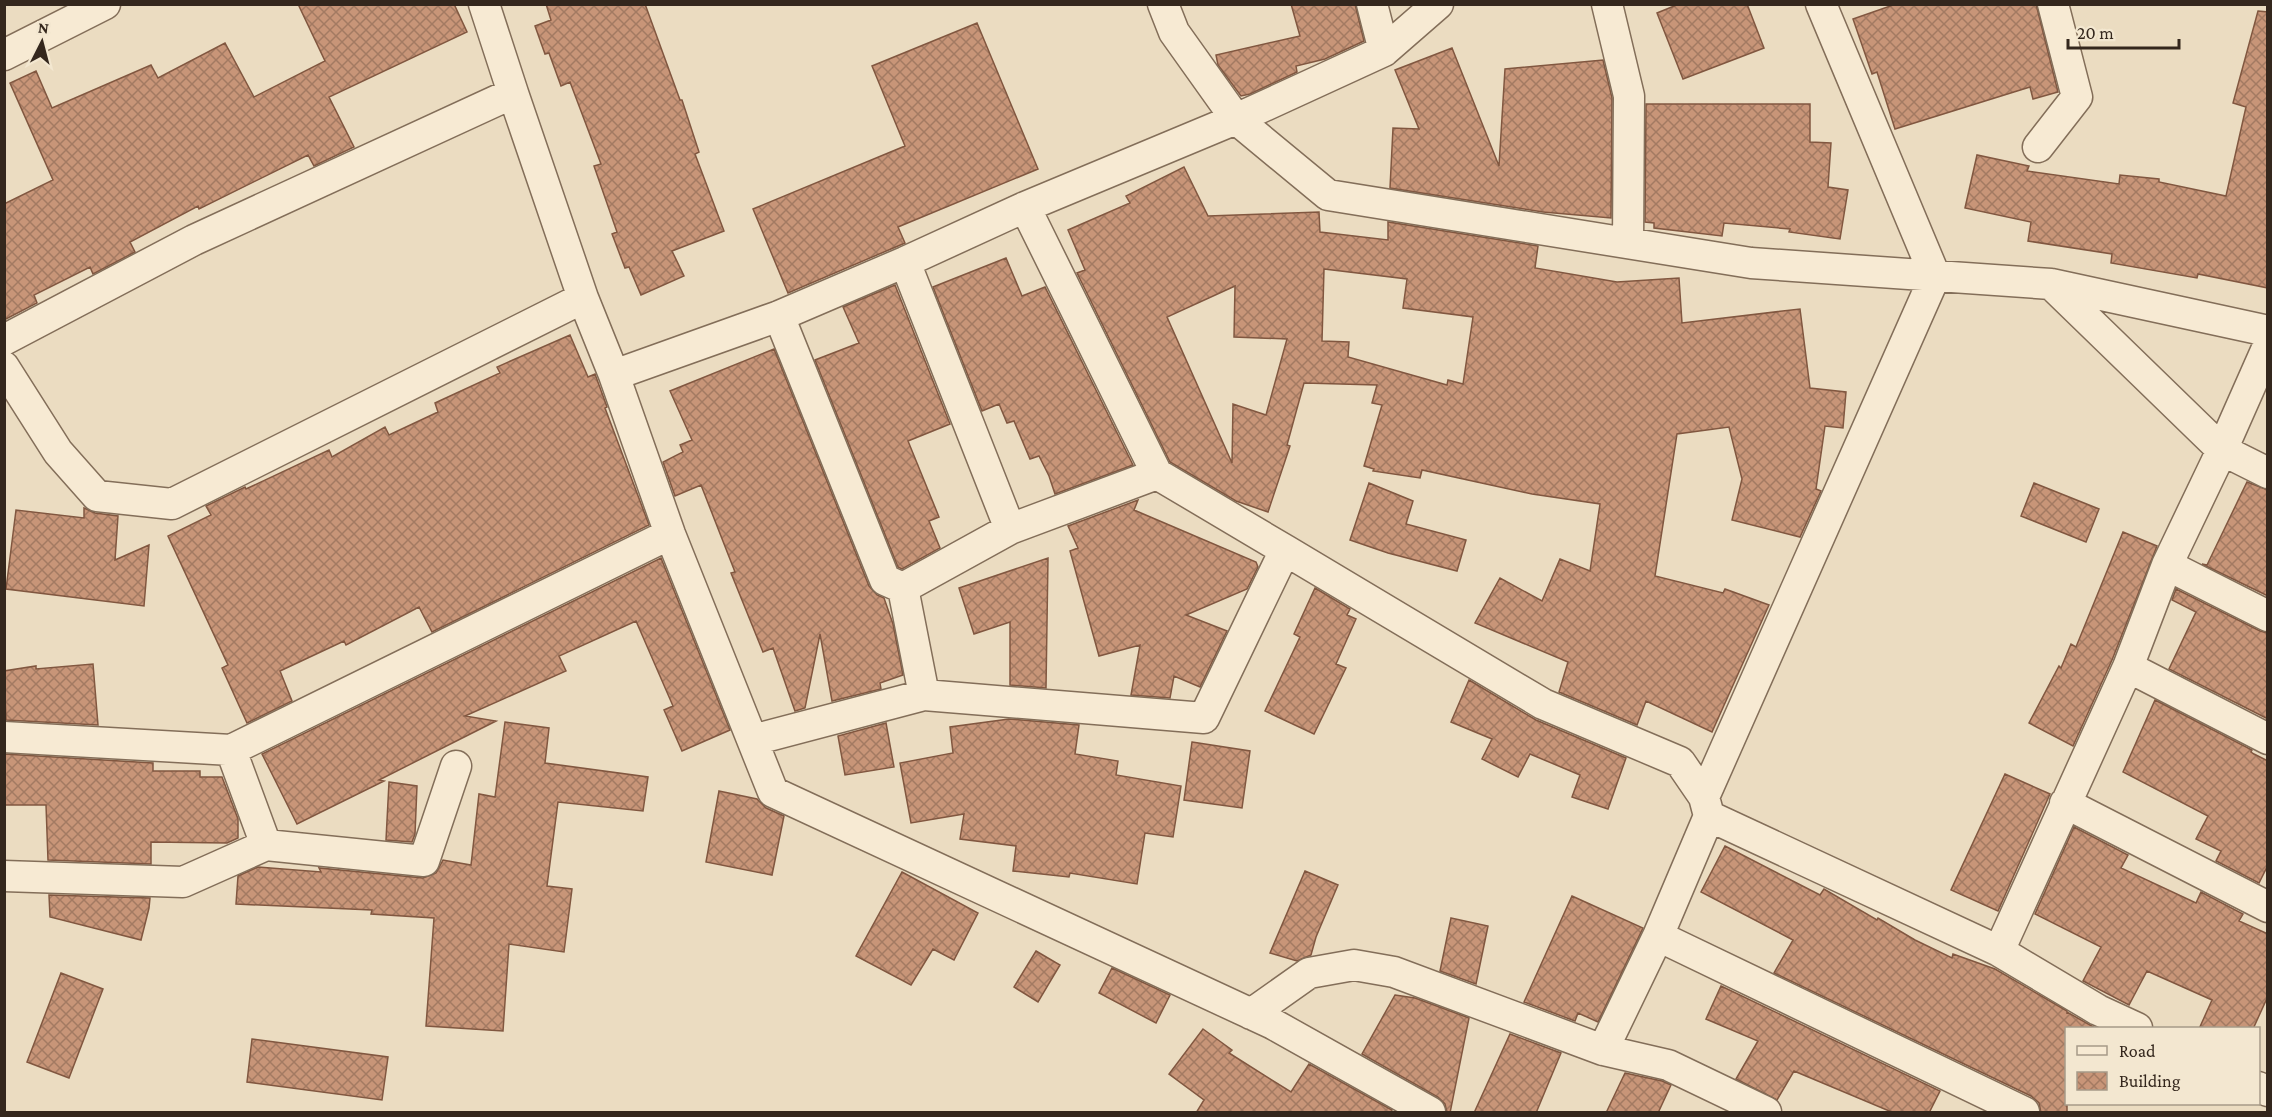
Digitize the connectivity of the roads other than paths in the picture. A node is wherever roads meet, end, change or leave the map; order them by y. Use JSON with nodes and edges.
{"nodes":[{"id":1,"x":105,"y":4,"type":"edge"},
{"id":2,"x":484,"y":4,"type":"edge"},
{"id":3,"x":1163,"y":4,"type":"edge"},
{"id":4,"x":1372,"y":4,"type":"edge"},
{"id":5,"x":1438,"y":4,"type":"edge"},
{"id":6,"x":1607,"y":4,"type":"edge"},
{"id":7,"x":1821,"y":4,"type":"edge"},
{"id":8,"x":2053,"y":4,"type":"edge"},
{"id":9,"x":1384,"y":51,"type":"junction"},
{"id":10,"x":4,"y":55,"type":"edge"},
{"id":11,"x":513,"y":93,"type":"junction"},
{"id":12,"x":1236,"y":119,"type":"junction"},
{"id":13,"x":2038,"y":147,"type":"dead end"},
{"id":14,"x":1025,"y":207,"type":"junction"},
{"id":15,"x":1628,"y":243,"type":"junction"},
{"id":16,"x":905,"y":262,"type":"junction"},
{"id":17,"x":1935,"y":276,"type":"junction"},
{"id":18,"x":2051,"y":284,"type":"junction"},
{"id":19,"x":583,"y":298,"type":"junction"},
{"id":20,"x":779,"y":316,"type":"junction"},
{"id":21,"x":2268,"y":331,"type":"edge"},
{"id":22,"x":4,"y":340,"type":"edge"},
{"id":23,"x":2268,"y":346,"type":"edge"},
{"id":24,"x":4,"y":367,"type":"edge"},
{"id":25,"x":614,"y":375,"type":"junction"},
{"id":26,"x":2222,"y":450,"type":"junction"},
{"id":27,"x":2268,"y":473,"type":"edge"},
{"id":28,"x":1157,"y":474,"type":"junction"},
{"id":29,"x":1010,"y":529,"type":"junction"},
{"id":30,"x":670,"y":534,"type":"junction"},
{"id":31,"x":1285,"y":550,"type":"junction"},
{"id":32,"x":2167,"y":565,"type":"junction"},
{"id":33,"x":903,"y":588,"type":"junction"},
{"id":34,"x":2268,"y":616,"type":"edge"},
{"id":35,"x":2128,"y":667,"type":"junction"},
{"id":36,"x":924,"y":695,"type":"junction"},
{"id":37,"x":4,"y":737,"type":"edge"},
{"id":38,"x":2268,"y":739,"type":"edge"},
{"id":39,"x":753,"y":740,"type":"junction"},
{"id":40,"x":231,"y":750,"type":"junction"},
{"id":41,"x":456,"y":766,"type":"dead end"},
{"id":42,"x":2065,"y":803,"type":"junction"},
{"id":43,"x":1706,"y":806,"type":"junction"},
{"id":44,"x":266,"y":845,"type":"junction"},
{"id":45,"x":4,"y":876,"type":"edge"},
{"id":46,"x":2268,"y":907,"type":"edge"},
{"id":47,"x":1658,"y":936,"type":"junction"},
{"id":48,"x":1999,"y":951,"type":"junction"},
{"id":49,"x":1251,"y":1014,"type":"junction"},
{"id":50,"x":2133,"y":1027,"type":"edge"},
{"id":51,"x":1603,"y":1050,"type":"junction"},
{"id":52,"x":1430,"y":1113,"type":"edge"},
{"id":53,"x":1766,"y":1113,"type":"edge"},
{"id":54,"x":2024,"y":1113,"type":"edge"}],
"edges":[{"from":1,"to":10,"type":"street"},
{"from":2,"to":11,"type":"street"},
{"from":3,"to":12,"type":"street"},
{"from":4,"to":9,"type":"street"},
{"from":5,"to":9,"type":"street"},
{"from":6,"to":15,"type":"street"},
{"from":7,"to":17,"type":"street"},
{"from":8,"to":13,"type":"street"},
{"from":9,"to":12,"type":"street"},
{"from":11,"to":19,"type":"street"},
{"from":11,"to":22,"type":"street"},
{"from":12,"to":14,"type":"street"},
{"from":12,"to":15,"type":"street"},
{"from":14,"to":16,"type":"street"},
{"from":14,"to":28,"type":"street"},
{"from":15,"to":17,"type":"street"},
{"from":16,"to":20,"type":"street"},
{"from":16,"to":29,"type":"street"},
{"from":17,"to":18,"type":"street"},
{"from":17,"to":43,"type":"street"},
{"from":18,"to":21,"type":"street"},
{"from":18,"to":26,"type":"street"},
{"from":19,"to":24,"type":"street"},
{"from":19,"to":25,"type":"street"},
{"from":20,"to":25,"type":"street"},
{"from":20,"to":33,"type":"street"},
{"from":23,"to":26,"type":"street"},
{"from":25,"to":30,"type":"street"},
{"from":26,"to":27,"type":"street"},
{"from":26,"to":32,"type":"street"},
{"from":28,"to":29,"type":"street"},
{"from":28,"to":31,"type":"street"},
{"from":29,"to":33,"type":"street"},
{"from":30,"to":39,"type":"street"},
{"from":30,"to":40,"type":"street"},
{"from":31,"to":36,"type":"street"},
{"from":31,"to":43,"type":"street"},
{"from":32,"to":34,"type":"street"},
{"from":32,"to":35,"type":"street"},
{"from":33,"to":36,"type":"street"},
{"from":35,"to":38,"type":"street"},
{"from":35,"to":42,"type":"street"},
{"from":36,"to":39,"type":"street"},
{"from":37,"to":40,"type":"street"},
{"from":39,"to":49,"type":"street"},
{"from":40,"to":44,"type":"street"},
{"from":41,"to":44,"type":"street"},
{"from":42,"to":46,"type":"street"},
{"from":42,"to":48,"type":"street"},
{"from":43,"to":47,"type":"street"},
{"from":43,"to":48,"type":"street"},
{"from":44,"to":45,"type":"street"},
{"from":47,"to":51,"type":"street"},
{"from":47,"to":54,"type":"street"},
{"from":48,"to":50,"type":"street"},
{"from":49,"to":51,"type":"street"},
{"from":49,"to":52,"type":"street"},
{"from":51,"to":53,"type":"street"}]}
